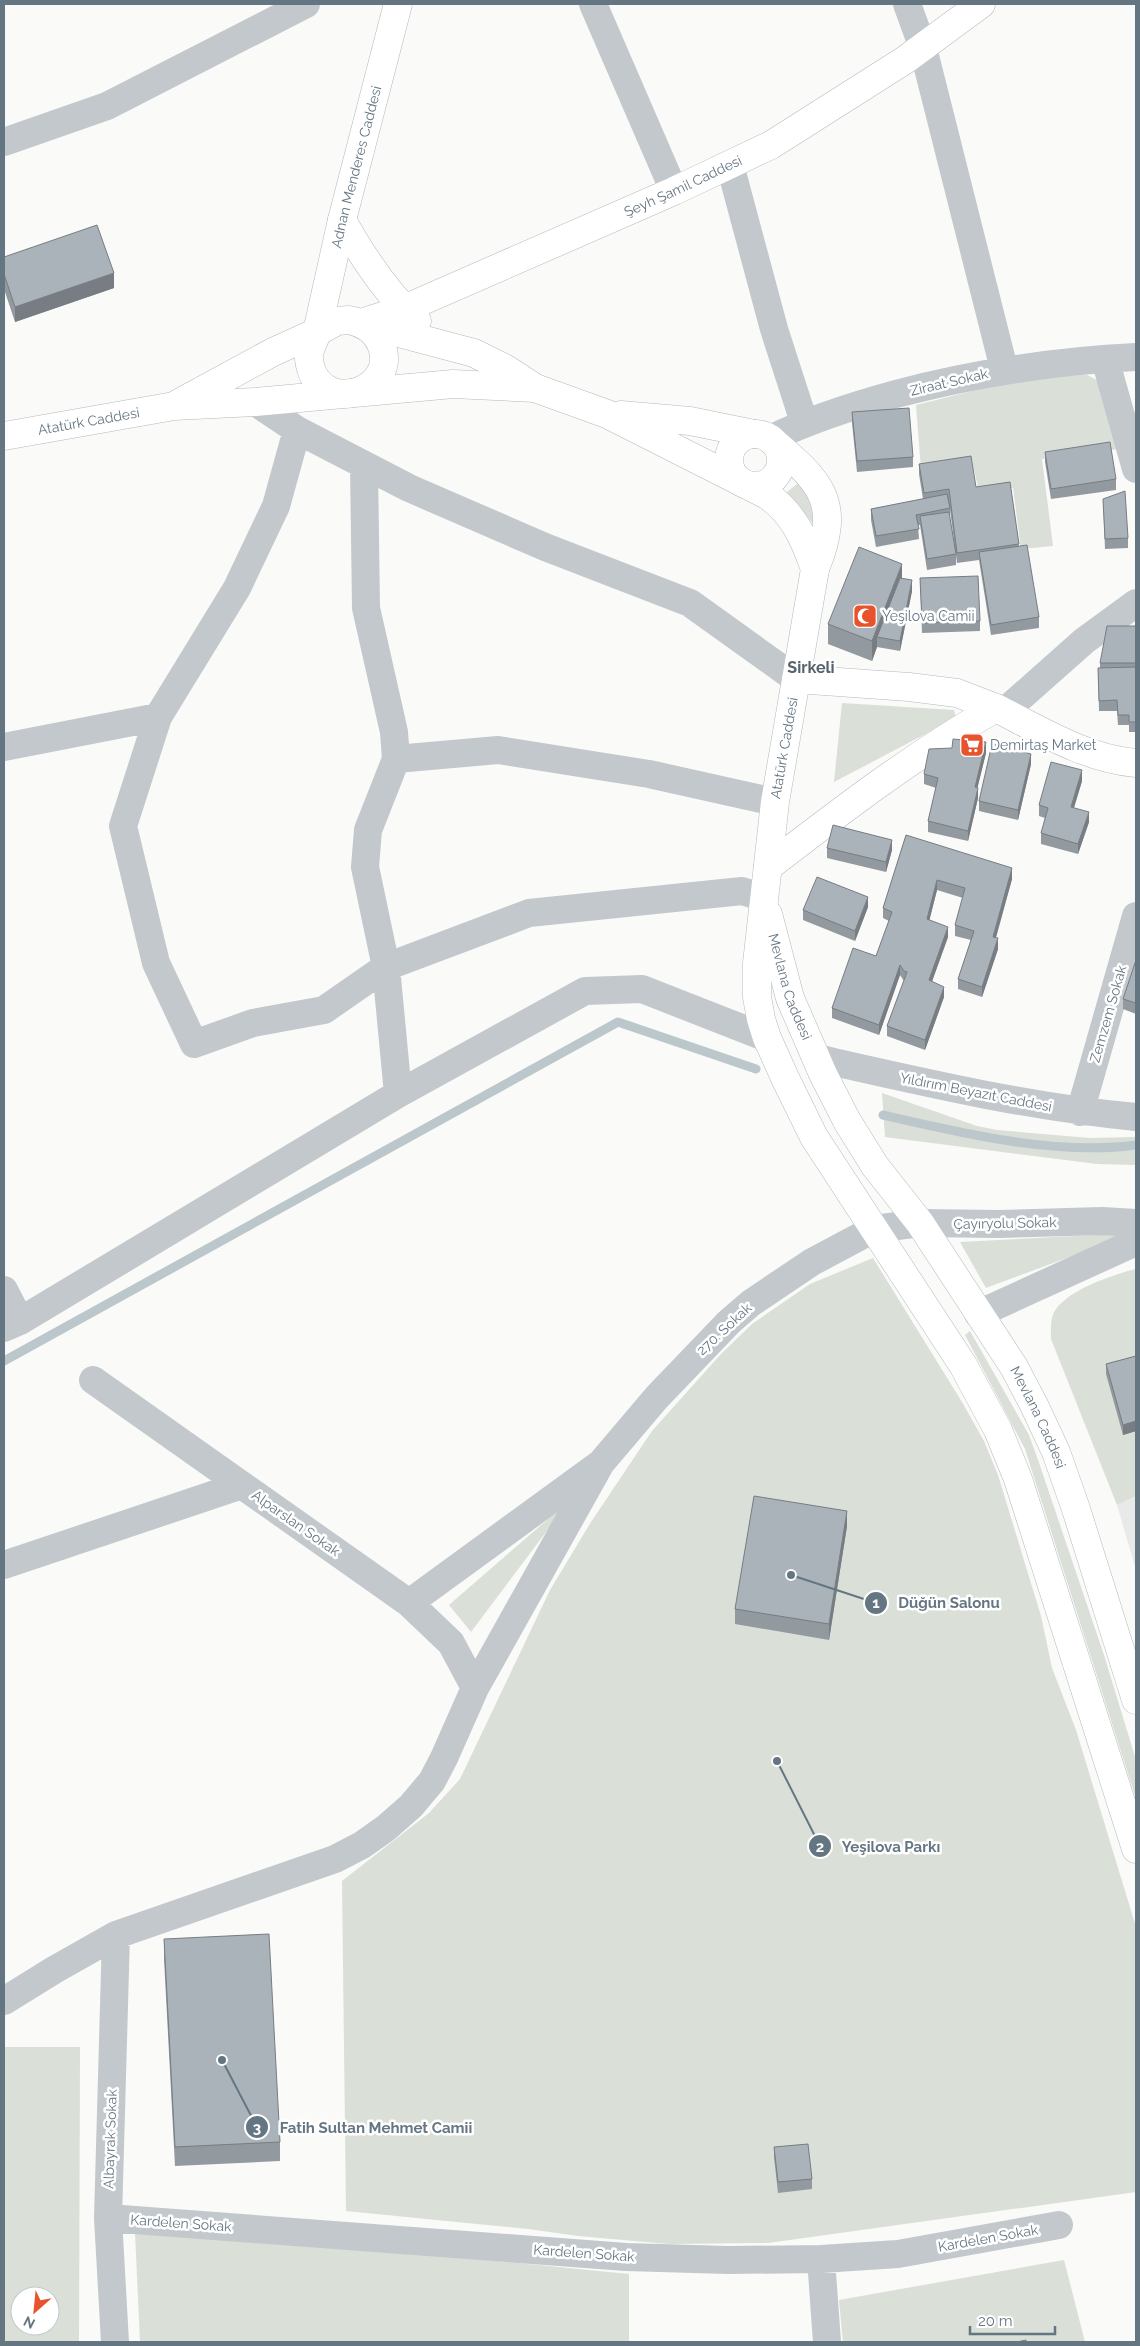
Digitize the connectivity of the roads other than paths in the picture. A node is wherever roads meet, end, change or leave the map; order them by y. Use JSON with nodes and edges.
{"nodes":[{"id":1,"x":306,"y":4,"type":"edge"},
{"id":2,"x":398,"y":4,"type":"edge"},
{"id":3,"x":593,"y":4,"type":"edge"},
{"id":4,"x":907,"y":4,"type":"edge"},
{"id":5,"x":981,"y":4,"type":"edge"},
{"id":6,"x":923,"y":48,"type":"junction"},
{"id":7,"x":4,"y":142,"type":"edge"},
{"id":8,"x":730,"y":165,"type":"junction"},
{"id":9,"x":674,"y":191,"type":"junction"},
{"id":10,"x":342,"y":220,"type":"junction"},
{"id":11,"x":404,"y":309,"type":"junction"},
{"id":12,"x":361,"y":322,"type":"junction"},
{"id":13,"x":317,"y":332,"type":"junction"},
{"id":14,"x":442,"y":344,"type":"junction"},
{"id":15,"x":1136,"y":358,"type":"edge"},
{"id":16,"x":1105,"y":359,"type":"junction"},
{"id":17,"x":1004,"y":369,"type":"junction"},
{"id":18,"x":536,"y":388,"type":"junction"},
{"id":19,"x":355,"y":394,"type":"junction"},
{"id":20,"x":255,"y":402,"type":"junction"},
{"id":21,"x":174,"y":406,"type":"junction"},
{"id":22,"x":607,"y":414,"type":"junction"},
{"id":23,"x":804,"y":422,"type":"junction"},
{"id":24,"x":297,"y":430,"type":"junction"},
{"id":25,"x":4,"y":434,"type":"edge"},
{"id":26,"x":762,"y":436,"type":"junction"},
{"id":27,"x":364,"y":465,"type":"junction"},
{"id":28,"x":1136,"y":469,"type":"edge"},
{"id":29,"x":744,"y":483,"type":"junction"},
{"id":30,"x":814,"y":569,"type":"junction"},
{"id":31,"x":1136,"y":603,"type":"edge"},
{"id":32,"x":796,"y":680,"type":"junction"},
{"id":33,"x":1000,"y":710,"type":"junction"},
{"id":34,"x":158,"y":717,"type":"junction"},
{"id":35,"x":4,"y":747,"type":"edge"},
{"id":36,"x":396,"y":760,"type":"junction"},
{"id":37,"x":1136,"y":763,"type":"edge"},
{"id":38,"x":775,"y":802,"type":"junction"},
{"id":39,"x":768,"y":867,"type":"junction"},
{"id":40,"x":764,"y":898,"type":"junction"},
{"id":41,"x":1136,"y":916,"type":"edge"},
{"id":42,"x":386,"y":967,"type":"junction"},
{"id":43,"x":767,"y":1038,"type":"junction"},
{"id":44,"x":820,"y":1066,"type":"junction"},
{"id":45,"x":398,"y":1094,"type":"junction"},
{"id":46,"x":1080,"y":1112,"type":"junction"},
{"id":47,"x":1136,"y":1117,"type":"edge"},
{"id":48,"x":920,"y":1223,"type":"junction"},
{"id":49,"x":1136,"y":1223,"type":"edge"},
{"id":50,"x":874,"y":1229,"type":"junction"},
{"id":51,"x":1136,"y":1242,"type":"edge"},
{"id":52,"x":4,"y":1290,"type":"edge"},
{"id":53,"x":978,"y":1314,"type":"junction"},
{"id":54,"x":12,"y":1324,"type":"edge"},
{"id":55,"x":93,"y":1380,"type":"dead end"},
{"id":56,"x":601,"y":1463,"type":"junction"},
{"id":57,"x":242,"y":1485,"type":"junction"},
{"id":58,"x":4,"y":1566,"type":"edge"},
{"id":59,"x":409,"y":1603,"type":"junction"},
{"id":60,"x":475,"y":1688,"type":"junction"},
{"id":61,"x":1136,"y":1700,"type":"edge"},
{"id":62,"x":1136,"y":1849,"type":"edge"},
{"id":63,"x":116,"y":1935,"type":"junction"},
{"id":64,"x":4,"y":2002,"type":"edge"},
{"id":65,"x":108,"y":2218,"type":"junction"},
{"id":66,"x":1059,"y":2225,"type":"dead end"},
{"id":67,"x":821,"y":2259,"type":"junction"},
{"id":68,"x":115,"y":2342,"type":"edge"},
{"id":69,"x":827,"y":2342,"type":"edge"}],
"edges":[{"from":1,"to":7,"type":"street"},
{"from":2,"to":10,"type":"street","name":"Adnan Menderes Caddesi"},
{"from":3,"to":9,"type":"street"},
{"from":4,"to":6,"type":"street"},
{"from":5,"to":6,"type":"street","name":"Şeyh Şamil Caddesi"},
{"from":6,"to":8,"type":"street","name":"Şeyh Şamil Caddesi"},
{"from":6,"to":17,"type":"street"},
{"from":8,"to":9,"type":"street","name":"Şeyh Şamil Caddesi"},
{"from":8,"to":23,"type":"street"},
{"from":9,"to":11,"type":"street","name":"Şeyh Şamil Caddesi"},
{"from":10,"to":11,"type":"street"},
{"from":10,"to":13,"type":"street","name":"Adnan Menderes Caddesi"},
{"from":11,"to":12,"type":"street","name":"Şeyh Şamil Caddesi"},
{"from":11,"to":14,"type":"street"},
{"from":12,"to":13,"type":"street"},
{"from":12,"to":14,"type":"street"},
{"from":12,"to":19,"type":"street"},
{"from":13,"to":19,"type":"street"},
{"from":13,"to":21,"type":"street"},
{"from":14,"to":18,"type":"street"},
{"from":15,"to":16,"type":"street","name":"Ziraat Sokak"},
{"from":16,"to":17,"type":"street","name":"Ziraat Sokak"},
{"from":16,"to":28,"type":"street"},
{"from":17,"to":23,"type":"street","name":"Ziraat Sokak"},
{"from":18,"to":19,"type":"street"},
{"from":18,"to":22,"type":"street","name":"Atatürk Caddesi"},
{"from":19,"to":20,"type":"street"},
{"from":20,"to":21,"type":"street"},
{"from":20,"to":24,"type":"street"},
{"from":21,"to":25,"type":"street","name":"Atatürk Caddesi"},
{"from":22,"to":26,"type":"street","name":"Atatürk Caddesi"},
{"from":22,"to":29,"type":"street","name":"Atatürk Caddesi"},
{"from":23,"to":26,"type":"street","name":"Ziraat Sokak"},
{"from":24,"to":27,"type":"street"},
{"from":24,"to":34,"type":"street"},
{"from":26,"to":29,"type":"street"},
{"from":26,"to":29,"type":"street"},
{"from":26,"to":30,"type":"street","name":"Atatürk Caddesi"},
{"from":27,"to":32,"type":"street"},
{"from":27,"to":36,"type":"street"},
{"from":29,"to":30,"type":"street","name":"Atatürk Caddesi"},
{"from":30,"to":32,"type":"street","name":"Atatürk Caddesi"},
{"from":31,"to":33,"type":"street"},
{"from":32,"to":33,"type":"street"},
{"from":32,"to":38,"type":"street","name":"Atatürk Caddesi"},
{"from":33,"to":37,"type":"street"},
{"from":33,"to":39,"type":"street"},
{"from":34,"to":35,"type":"street"},
{"from":34,"to":42,"type":"street"},
{"from":36,"to":38,"type":"street"},
{"from":36,"to":42,"type":"street"},
{"from":38,"to":39,"type":"street","name":"Atatürk Caddesi"},
{"from":39,"to":40,"type":"street","name":"Atatürk Caddesi"},
{"from":40,"to":42,"type":"street"},
{"from":40,"to":43,"type":"street","name":"Atatürk Caddesi"},
{"from":40,"to":44,"type":"street","name":"Mevlana Caddesi"},
{"from":41,"to":46,"type":"street","name":"Zemzem Sokak"},
{"from":42,"to":45,"type":"street"},
{"from":43,"to":45,"type":"street"},
{"from":43,"to":50,"type":"street","name":"Atatürk Caddesi"},
{"from":44,"to":46,"type":"street","name":"Yıldırım Beyazıt Caddesi"},
{"from":44,"to":48,"type":"street","name":"Mevlana Caddesi"},
{"from":45,"to":54,"type":"street"},
{"from":46,"to":47,"type":"street","name":"Yıldırım Beyazıt Caddesi"},
{"from":48,"to":49,"type":"street","name":"Çayıryolu Sokak"},
{"from":48,"to":50,"type":"street","name":"Çayıryolu Sokak"},
{"from":48,"to":53,"type":"street","name":"Mevlana Caddesi"},
{"from":50,"to":56,"type":"street","name":"270. Sokak"},
{"from":50,"to":62,"type":"street","name":"Atatürk Caddesi"},
{"from":51,"to":53,"type":"street"},
{"from":52,"to":54,"type":"street"},
{"from":53,"to":61,"type":"street","name":"Mevlana Caddesi"},
{"from":55,"to":57,"type":"street","name":"Alparslan Sokak"},
{"from":56,"to":59,"type":"street"},
{"from":56,"to":60,"type":"street"},
{"from":57,"to":58,"type":"street"},
{"from":57,"to":59,"type":"street","name":"Alparslan Sokak"},
{"from":59,"to":60,"type":"street","name":"Alparslan Sokak"},
{"from":60,"to":63,"type":"street"},
{"from":63,"to":64,"type":"street"},
{"from":63,"to":65,"type":"street","name":"Albayrak Sokak"},
{"from":65,"to":67,"type":"street","name":"Kardelen Sokak"},
{"from":65,"to":68,"type":"street","name":"Albayrak Sokak"},
{"from":66,"to":67,"type":"street","name":"Kardelen Sokak"},
{"from":67,"to":69,"type":"street"}]}
